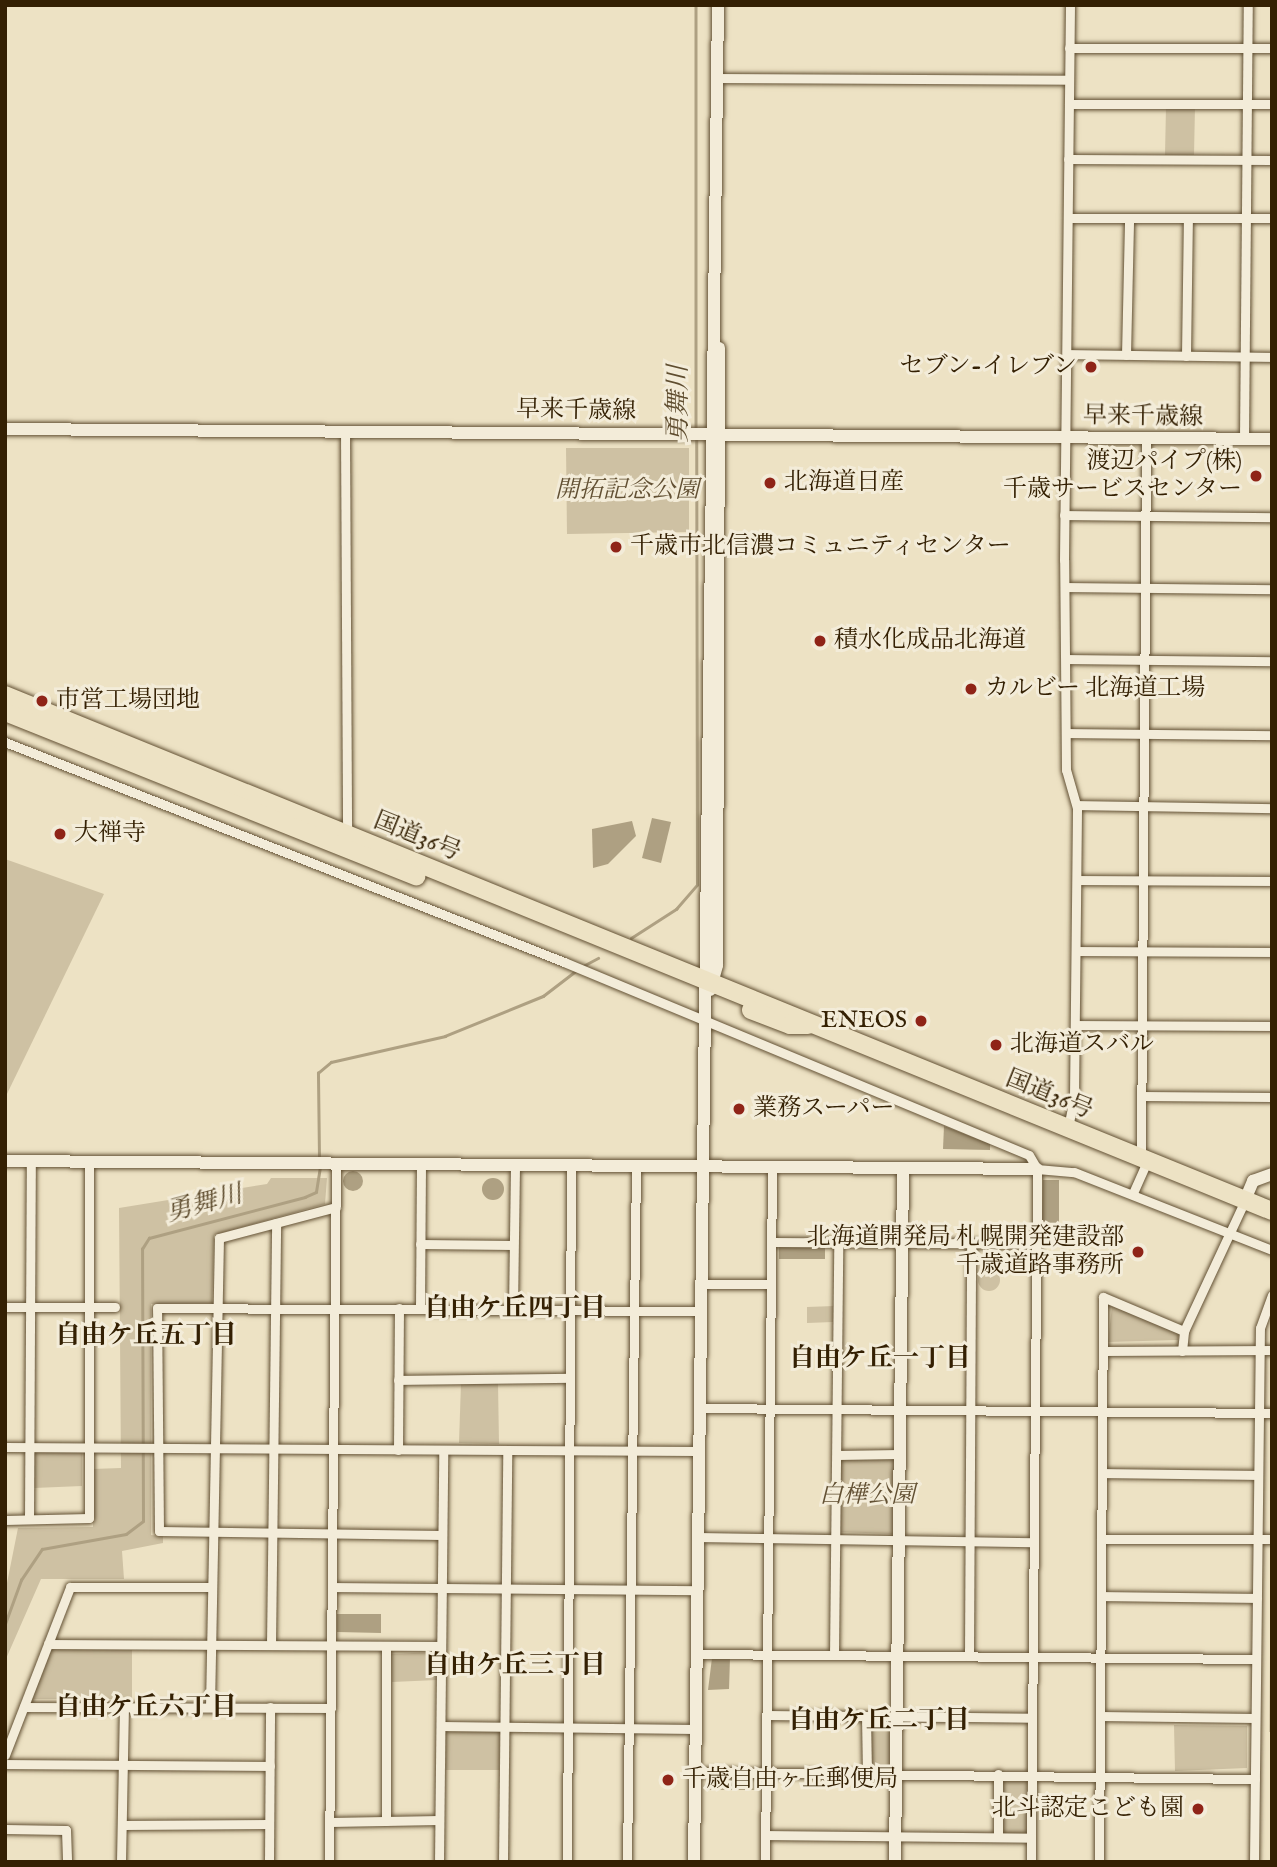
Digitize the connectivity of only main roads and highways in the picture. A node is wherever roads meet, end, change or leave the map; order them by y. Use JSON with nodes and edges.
{"nodes":[{"id":1,"x":5,"y":695,"type":"edge"},
{"id":2,"x":5,"y":712,"type":"edge"},
{"id":3,"x":344,"y":840,"type":"junction"},
{"id":4,"x":1272,"y":1211,"type":"edge"}],
"edges":[{"from":1,"to":3,"type":"highway","name":"国道36号"},
{"from":2,"to":3,"type":"highway","name":"国道36号"},
{"from":3,"to":4,"type":"highway","name":"国道36号"}]}
